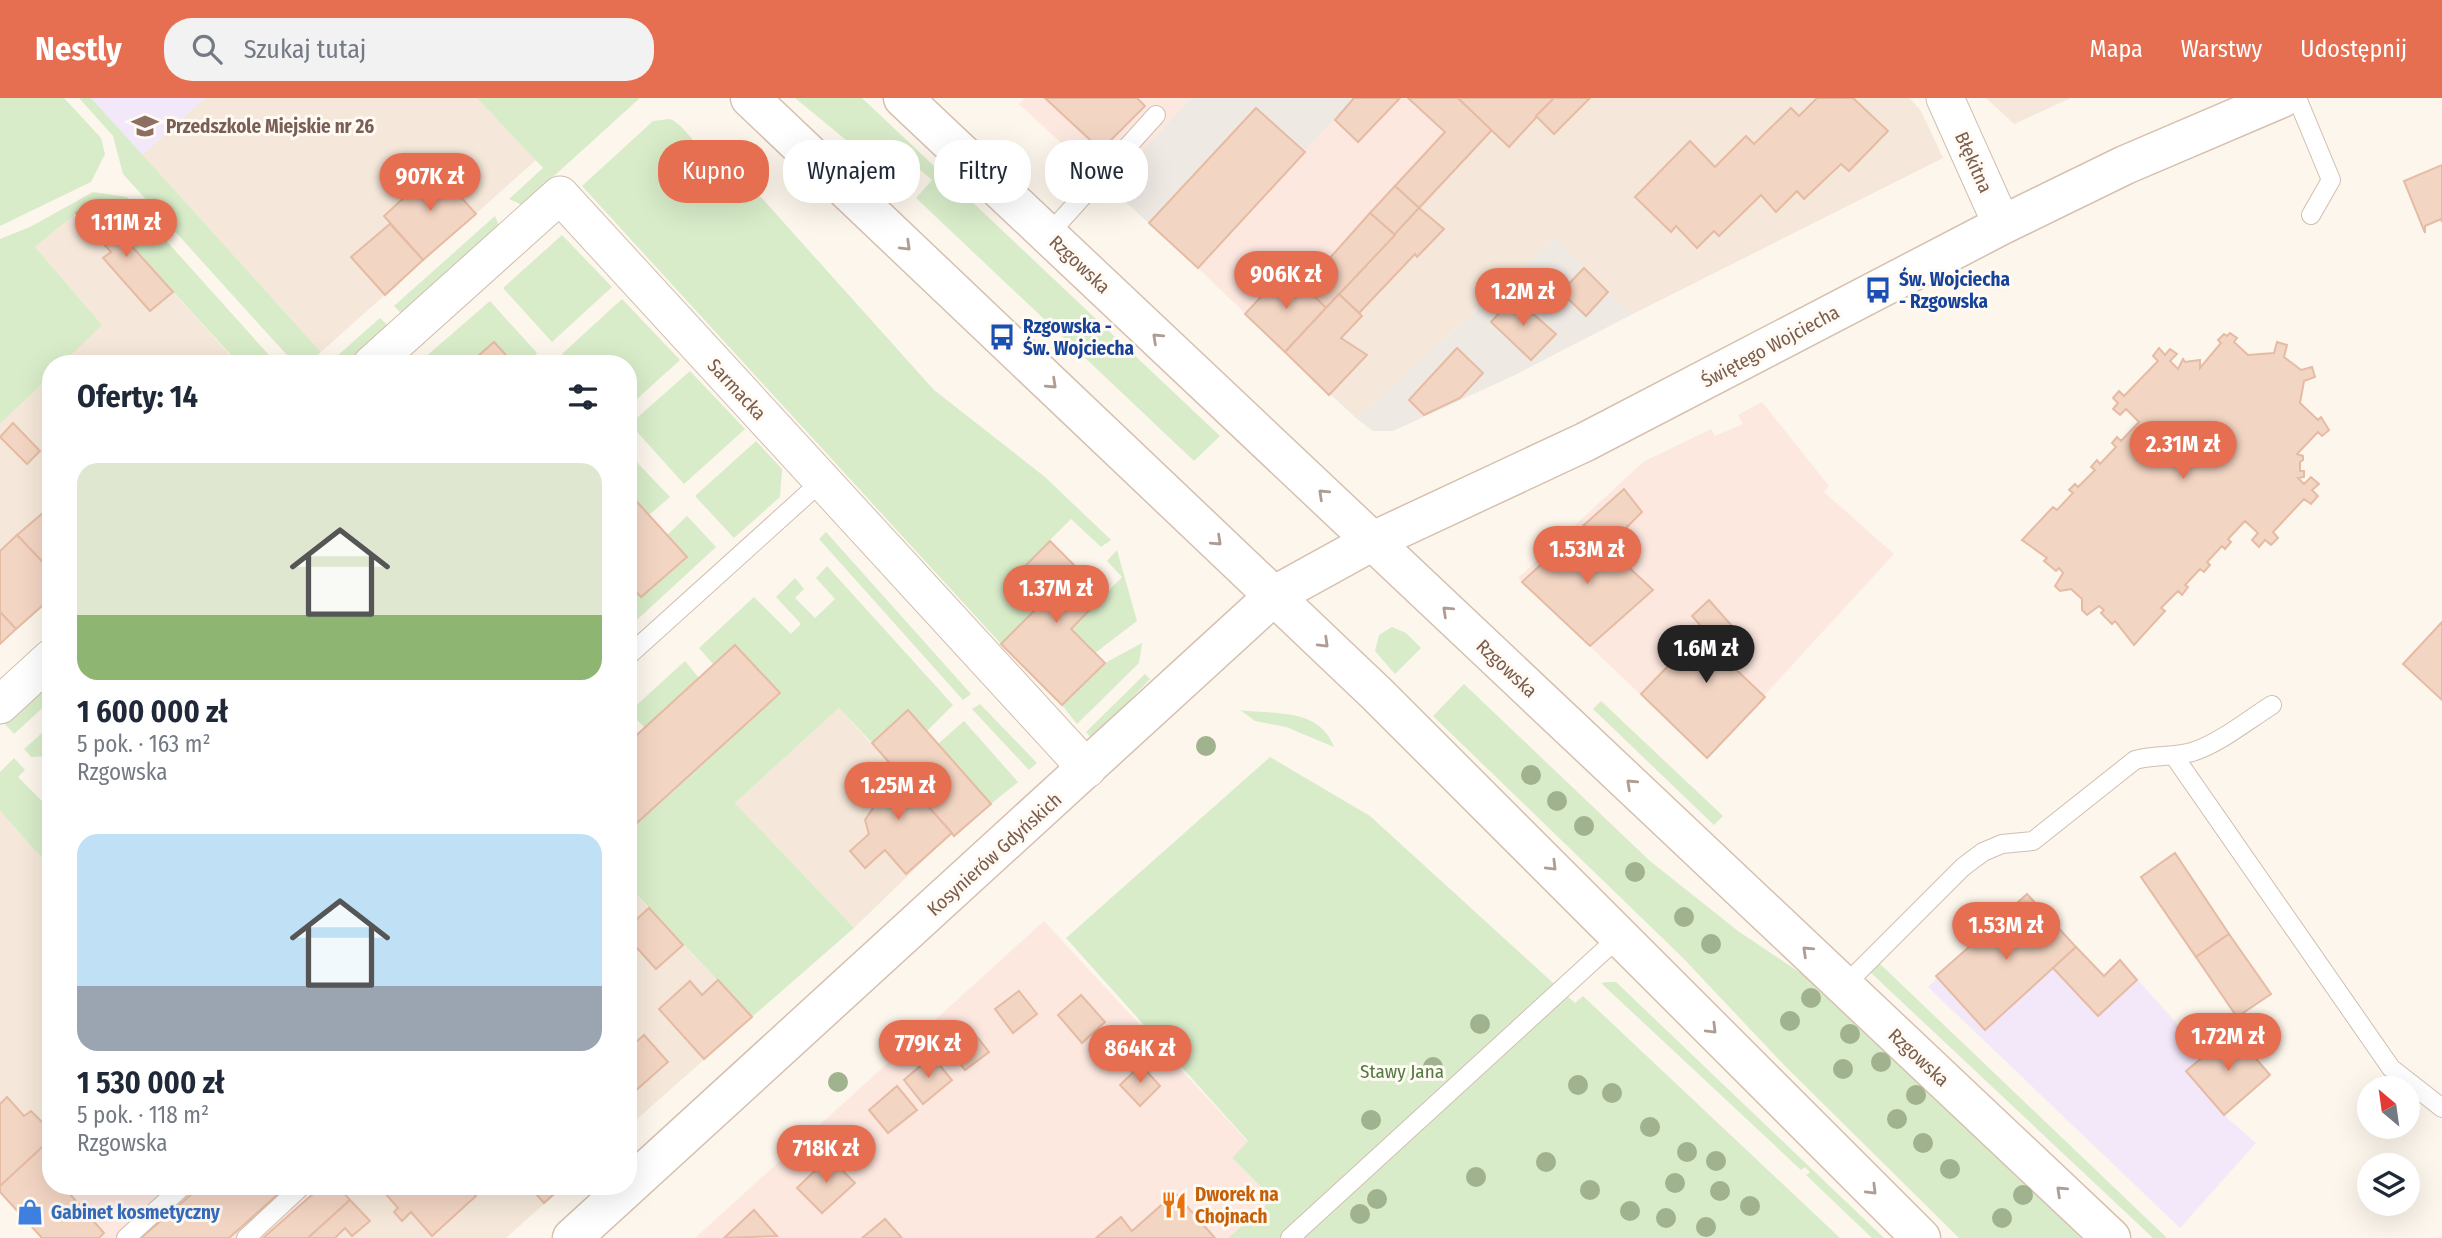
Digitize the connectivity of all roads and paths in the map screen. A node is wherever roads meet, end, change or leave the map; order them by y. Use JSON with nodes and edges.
{"nodes":[{"id":1,"x":750,"y":98,"type":"edge"},
{"id":2,"x":904,"y":98,"type":"edge"},
{"id":3,"x":1945,"y":98,"type":"edge"},
{"id":4,"x":2281,"y":98,"type":"edge"},
{"id":5,"x":2297,"y":98,"type":"edge"},
{"id":6,"x":1156,"y":115,"type":"dead end"},
{"id":7,"x":2311,"y":215,"type":"dead end"},
{"id":8,"x":2002,"y":225,"type":"junction"},
{"id":9,"x":1048,"y":235,"type":"junction"},
{"id":10,"x":382,"y":355,"type":"edge"},
{"id":11,"x":823,"y":481,"type":"junction"},
{"id":12,"x":1373,"y":541,"type":"junction"},
{"id":13,"x":1275,"y":595,"type":"junction"},
{"id":14,"x":637,"y":648,"type":"edge"},
{"id":15,"x":42,"y":666,"type":"edge"},
{"id":16,"x":0,"y":705,"type":"edge"},
{"id":17,"x":2272,"y":705,"type":"dead end"},
{"id":18,"x":2174,"y":756,"type":"junction"},
{"id":19,"x":1087,"y":769,"type":"junction"},
{"id":20,"x":1620,"y":935,"type":"junction"},
{"id":21,"x":1844,"y":986,"type":"junction"},
{"id":22,"x":2442,"y":1108,"type":"edge"},
{"id":23,"x":637,"y":1179,"type":"edge"},
{"id":24,"x":173,"y":1195,"type":"edge"},
{"id":25,"x":292,"y":1195,"type":"edge"},
{"id":26,"x":619,"y":1195,"type":"edge"},
{"id":27,"x":126,"y":1238,"type":"edge"},
{"id":28,"x":246,"y":1238,"type":"edge"},
{"id":29,"x":572,"y":1238,"type":"edge"},
{"id":30,"x":1290,"y":1238,"type":"edge"},
{"id":31,"x":1921,"y":1238,"type":"edge"},
{"id":32,"x":2111,"y":1238,"type":"edge"}],
"edges":[{"from":1,"to":13,"type":"main road","one_way":true},
{"from":2,"to":9,"type":"main road","name":"Rzgowska"},
{"from":3,"to":8,"type":"street","name":"Błękitna"},
{"from":4,"to":8,"type":"main road","name":"Świętego Wojciecha"},
{"from":5,"to":7,"type":"lane"},
{"from":6,"to":9,"type":"lane"},
{"from":8,"to":12,"type":"main road","name":"Świętego Wojciecha"},
{"from":12,"to":9,"type":"main road","name":"Rzgowska","one_way":true},
{"from":10,"to":11,"type":"street","name":"Sarmacka"},
{"from":11,"to":14,"type":"lane"},
{"from":11,"to":19,"type":"street","name":"Sarmacka"},
{"from":12,"to":13,"type":"main road","name":"Kosynierów Gdyńskich"},
{"from":21,"to":12,"type":"main road","name":"Rzgowska","one_way":true},
{"from":13,"to":19,"type":"main road","name":"Kosynierów Gdyńskich"},
{"from":13,"to":20,"type":"main road","one_way":true},
{"from":15,"to":16,"type":"street"},
{"from":17,"to":18,"type":"lane"},
{"from":18,"to":21,"type":"lane"},
{"from":18,"to":22,"type":"lane"},
{"from":19,"to":23,"type":"main road","name":"Kosynierów Gdyńskich"},
{"from":20,"to":30,"type":"lane"},
{"from":20,"to":31,"type":"main road","one_way":true},
{"from":32,"to":21,"type":"main road","name":"Rzgowska","one_way":true},
{"from":24,"to":27,"type":"lane"},
{"from":25,"to":28,"type":"lane"},
{"from":26,"to":29,"type":"main road","name":"Kosynierów Gdyńskich"}]}
